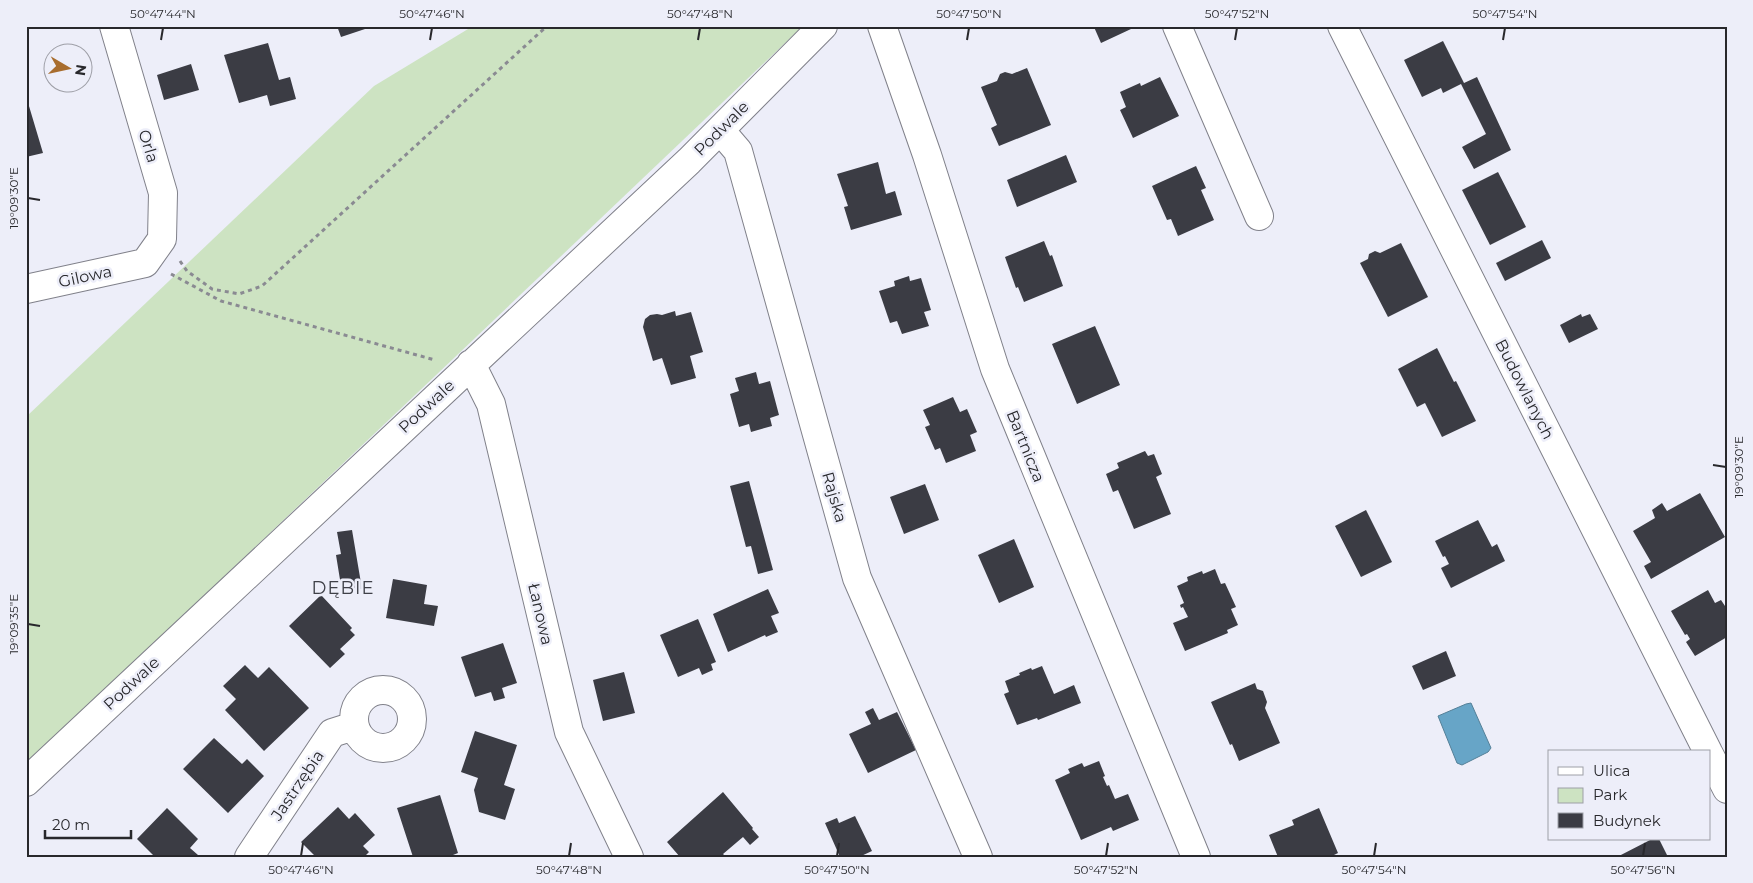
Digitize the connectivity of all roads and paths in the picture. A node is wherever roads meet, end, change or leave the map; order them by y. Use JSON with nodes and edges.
{"nodes":[{"id":1,"x":114,"y":26,"type":"edge"},
{"id":2,"x":547,"y":26,"type":"edge"},
{"id":3,"x":823,"y":26,"type":"edge"},
{"id":4,"x":882,"y":26,"type":"edge"},
{"id":5,"x":1177,"y":26,"type":"edge"},
{"id":6,"x":1342,"y":26,"type":"edge"},
{"id":7,"x":720,"y":130,"type":"junction"},
{"id":8,"x":1259,"y":216,"type":"dead end"},
{"id":9,"x":162,"y":239,"type":"junction"},
{"id":10,"x":145,"y":263,"type":"junction"},
{"id":11,"x":26,"y":289,"type":"edge"},
{"id":12,"x":471,"y":364,"type":"junction"},
{"id":13,"x":354,"y":726,"type":"dead end"},
{"id":14,"x":1707,"y":750,"type":"edge"},
{"id":15,"x":1710,"y":755,"type":"edge"},
{"id":16,"x":26,"y":782,"type":"edge"},
{"id":17,"x":1727,"y":789,"type":"edge"},
{"id":18,"x":249,"y":857,"type":"edge"},
{"id":19,"x":629,"y":857,"type":"edge"},
{"id":20,"x":978,"y":857,"type":"edge"},
{"id":21,"x":1196,"y":857,"type":"edge"}],
"edges":[{"from":1,"to":9,"type":"street","name":"Orla"},
{"from":2,"to":9,"type":"path"},
{"from":3,"to":7,"type":"street","name":"Podwale"},
{"from":4,"to":21,"type":"street","name":"Bartnicza"},
{"from":5,"to":8,"type":"street"},
{"from":6,"to":14,"type":"street","name":"Budowlanych"},
{"from":7,"to":12,"type":"street","name":"Podwale"},
{"from":7,"to":20,"type":"street","name":"Rajska"},
{"from":9,"to":10,"type":"street"},
{"from":10,"to":11,"type":"street","name":"Gilowa"},
{"from":10,"to":12,"type":"path"},
{"from":12,"to":16,"type":"street","name":"Podwale"},
{"from":12,"to":19,"type":"street","name":"Łanowa"},
{"from":13,"to":18,"type":"street","name":"Jastrzębia"},
{"from":15,"to":17,"type":"street","name":"Budowlanych"}]}
